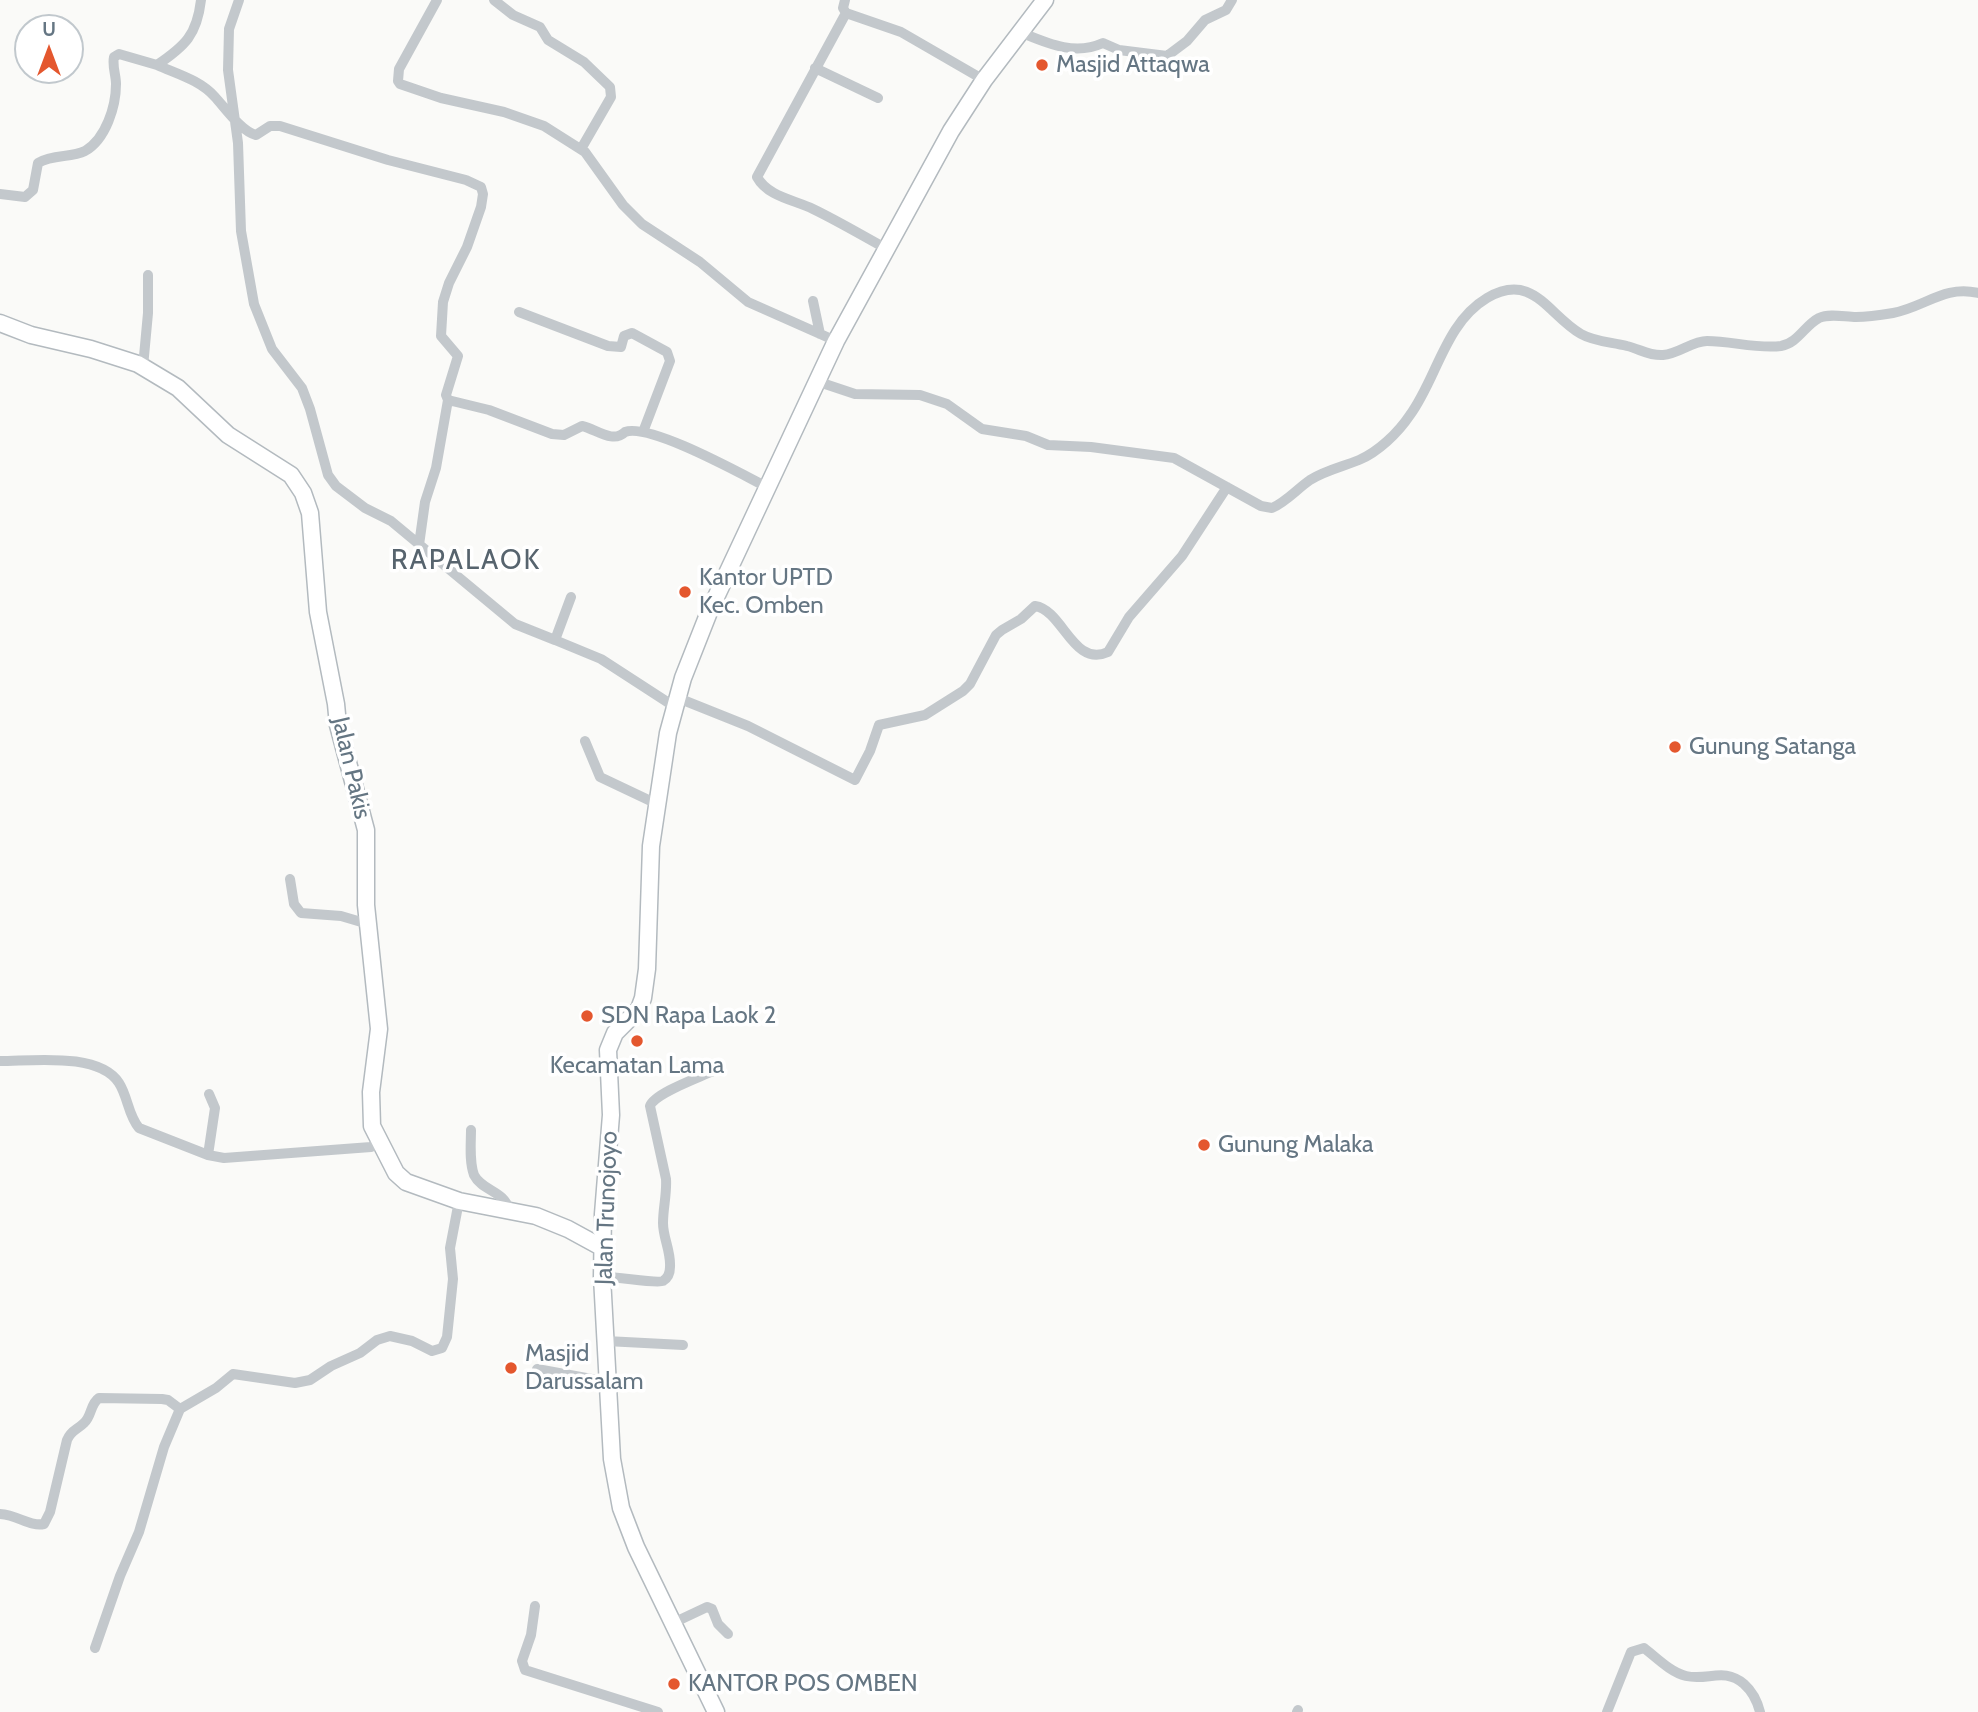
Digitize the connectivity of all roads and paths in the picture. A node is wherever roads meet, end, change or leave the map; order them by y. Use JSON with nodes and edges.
{"nodes":[{"id":1,"x":201,"y":0,"type":"edge"},
{"id":2,"x":239,"y":0,"type":"edge"},
{"id":3,"x":437,"y":0,"type":"edge"},
{"id":4,"x":494,"y":0,"type":"edge"},
{"id":5,"x":845,"y":0,"type":"edge"},
{"id":6,"x":1045,"y":0,"type":"edge"},
{"id":7,"x":1232,"y":0,"type":"edge"},
{"id":8,"x":846,"y":13,"type":"junction"},
{"id":9,"x":1020,"y":32,"type":"junction"},
{"id":10,"x":157,"y":65,"type":"junction"},
{"id":11,"x":816,"y":68,"type":"junction"},
{"id":12,"x":984,"y":80,"type":"junction"},
{"id":13,"x":878,"y":98,"type":"dead end"},
{"id":14,"x":234,"y":120,"type":"junction"},
{"id":15,"x":581,"y":149,"type":"junction"},
{"id":16,"x":0,"y":194,"type":"edge"},
{"id":17,"x":887,"y":249,"type":"junction"},
{"id":18,"x":148,"y":275,"type":"dead end"},
{"id":19,"x":1978,"y":293,"type":"edge"},
{"id":20,"x":813,"y":300,"type":"dead end"},
{"id":21,"x":519,"y":312,"type":"dead end"},
{"id":22,"x":0,"y":323,"type":"edge"},
{"id":23,"x":820,"y":334,"type":"junction"},
{"id":24,"x":836,"y":341,"type":"junction"},
{"id":25,"x":143,"y":367,"type":"junction"},
{"id":26,"x":816,"y":381,"type":"junction"},
{"id":27,"x":448,"y":400,"type":"junction"},
{"id":28,"x":643,"y":432,"type":"junction"},
{"id":29,"x":767,"y":487,"type":"junction"},
{"id":30,"x":1227,"y":487,"type":"junction"},
{"id":31,"x":419,"y":545,"type":"junction"},
{"id":32,"x":571,"y":597,"type":"dead end"},
{"id":33,"x":555,"y":640,"type":"junction"},
{"id":34,"x":676,"y":703,"type":"junction"},
{"id":35,"x":585,"y":741,"type":"dead end"},
{"id":36,"x":657,"y":804,"type":"junction"},
{"id":37,"x":290,"y":878,"type":"dead end"},
{"id":38,"x":368,"y":924,"type":"junction"},
{"id":39,"x":0,"y":1061,"type":"edge"},
{"id":40,"x":713,"y":1071,"type":"dead end"},
{"id":41,"x":209,"y":1094,"type":"dead end"},
{"id":42,"x":471,"y":1130,"type":"dead end"},
{"id":43,"x":380,"y":1141,"type":"junction"},
{"id":44,"x":208,"y":1155,"type":"junction"},
{"id":45,"x":459,"y":1201,"type":"junction"},
{"id":46,"x":509,"y":1210,"type":"junction"},
{"id":47,"x":601,"y":1247,"type":"junction"},
{"id":48,"x":602,"y":1277,"type":"junction"},
{"id":49,"x":606,"y":1340,"type":"junction"},
{"id":50,"x":683,"y":1345,"type":"dead end"},
{"id":51,"x":537,"y":1369,"type":"dead end"},
{"id":52,"x":608,"y":1382,"type":"junction"},
{"id":53,"x":180,"y":1409,"type":"junction"},
{"id":54,"x":0,"y":1514,"type":"edge"},
{"id":55,"x":535,"y":1606,"type":"dead end"},
{"id":56,"x":673,"y":1623,"type":"junction"},
{"id":57,"x":729,"y":1634,"type":"dead end"},
{"id":58,"x":95,"y":1648,"type":"dead end"},
{"id":59,"x":658,"y":1712,"type":"edge"},
{"id":60,"x":716,"y":1712,"type":"edge"},
{"id":61,"x":1607,"y":1712,"type":"edge"},
{"id":62,"x":1760,"y":1712,"type":"edge"}],
"edges":[{"from":1,"to":10,"type":"street"},
{"from":2,"to":14,"type":"street"},
{"from":3,"to":15,"type":"street"},
{"from":4,"to":15,"type":"street"},
{"from":5,"to":8,"type":"street"},
{"from":6,"to":9,"type":"street","name":"Jalan Trunojoyo"},
{"from":7,"to":9,"type":"street"},
{"from":8,"to":11,"type":"street"},
{"from":8,"to":12,"type":"street"},
{"from":9,"to":12,"type":"street","name":"Jalan Trunojoyo"},
{"from":10,"to":14,"type":"street"},
{"from":10,"to":16,"type":"street"},
{"from":11,"to":13,"type":"street"},
{"from":11,"to":17,"type":"street"},
{"from":12,"to":17,"type":"street","name":"Jalan Trunojoyo"},
{"from":14,"to":27,"type":"street"},
{"from":14,"to":31,"type":"street"},
{"from":15,"to":23,"type":"street"},
{"from":17,"to":24,"type":"street","name":"Jalan Trunojoyo"},
{"from":18,"to":25,"type":"street"},
{"from":19,"to":30,"type":"street"},
{"from":20,"to":23,"type":"street"},
{"from":21,"to":28,"type":"street"},
{"from":22,"to":25,"type":"street","name":"Jalan Pakis"},
{"from":23,"to":24,"type":"street"},
{"from":24,"to":26,"type":"street","name":"Jalan Trunojoyo"},
{"from":25,"to":38,"type":"street","name":"Jalan Pakis"},
{"from":26,"to":29,"type":"street","name":"Jalan Trunojoyo"},
{"from":26,"to":30,"type":"street"},
{"from":27,"to":28,"type":"street"},
{"from":27,"to":31,"type":"street"},
{"from":28,"to":29,"type":"street"},
{"from":29,"to":34,"type":"street","name":"Jalan Trunojoyo"},
{"from":30,"to":34,"type":"street"},
{"from":31,"to":33,"type":"street"},
{"from":32,"to":33,"type":"street"},
{"from":33,"to":34,"type":"street"},
{"from":34,"to":36,"type":"street","name":"Jalan Trunojoyo"},
{"from":35,"to":36,"type":"street"},
{"from":36,"to":47,"type":"street","name":"Jalan Trunojoyo"},
{"from":37,"to":38,"type":"street"},
{"from":38,"to":43,"type":"street","name":"Jalan Pakis"},
{"from":39,"to":44,"type":"street"},
{"from":40,"to":48,"type":"street"},
{"from":41,"to":44,"type":"street"},
{"from":42,"to":46,"type":"street"},
{"from":43,"to":44,"type":"street"},
{"from":43,"to":45,"type":"street","name":"Jalan Pakis"},
{"from":45,"to":46,"type":"street","name":"Jalan Pakis"},
{"from":45,"to":53,"type":"street"},
{"from":46,"to":47,"type":"street","name":"Jalan Pakis"},
{"from":47,"to":48,"type":"street","name":"Jalan Trunojoyo"},
{"from":48,"to":49,"type":"street","name":"Jalan Trunojoyo"},
{"from":49,"to":50,"type":"street"},
{"from":49,"to":52,"type":"street","name":"Jalan Trunojoyo"},
{"from":51,"to":52,"type":"street"},
{"from":52,"to":56,"type":"street","name":"Jalan Trunojoyo"},
{"from":53,"to":54,"type":"street"},
{"from":53,"to":58,"type":"street"},
{"from":55,"to":59,"type":"street"},
{"from":56,"to":57,"type":"street"},
{"from":56,"to":60,"type":"street","name":"Jalan Trunojoyo"},
{"from":61,"to":62,"type":"street"}]}
